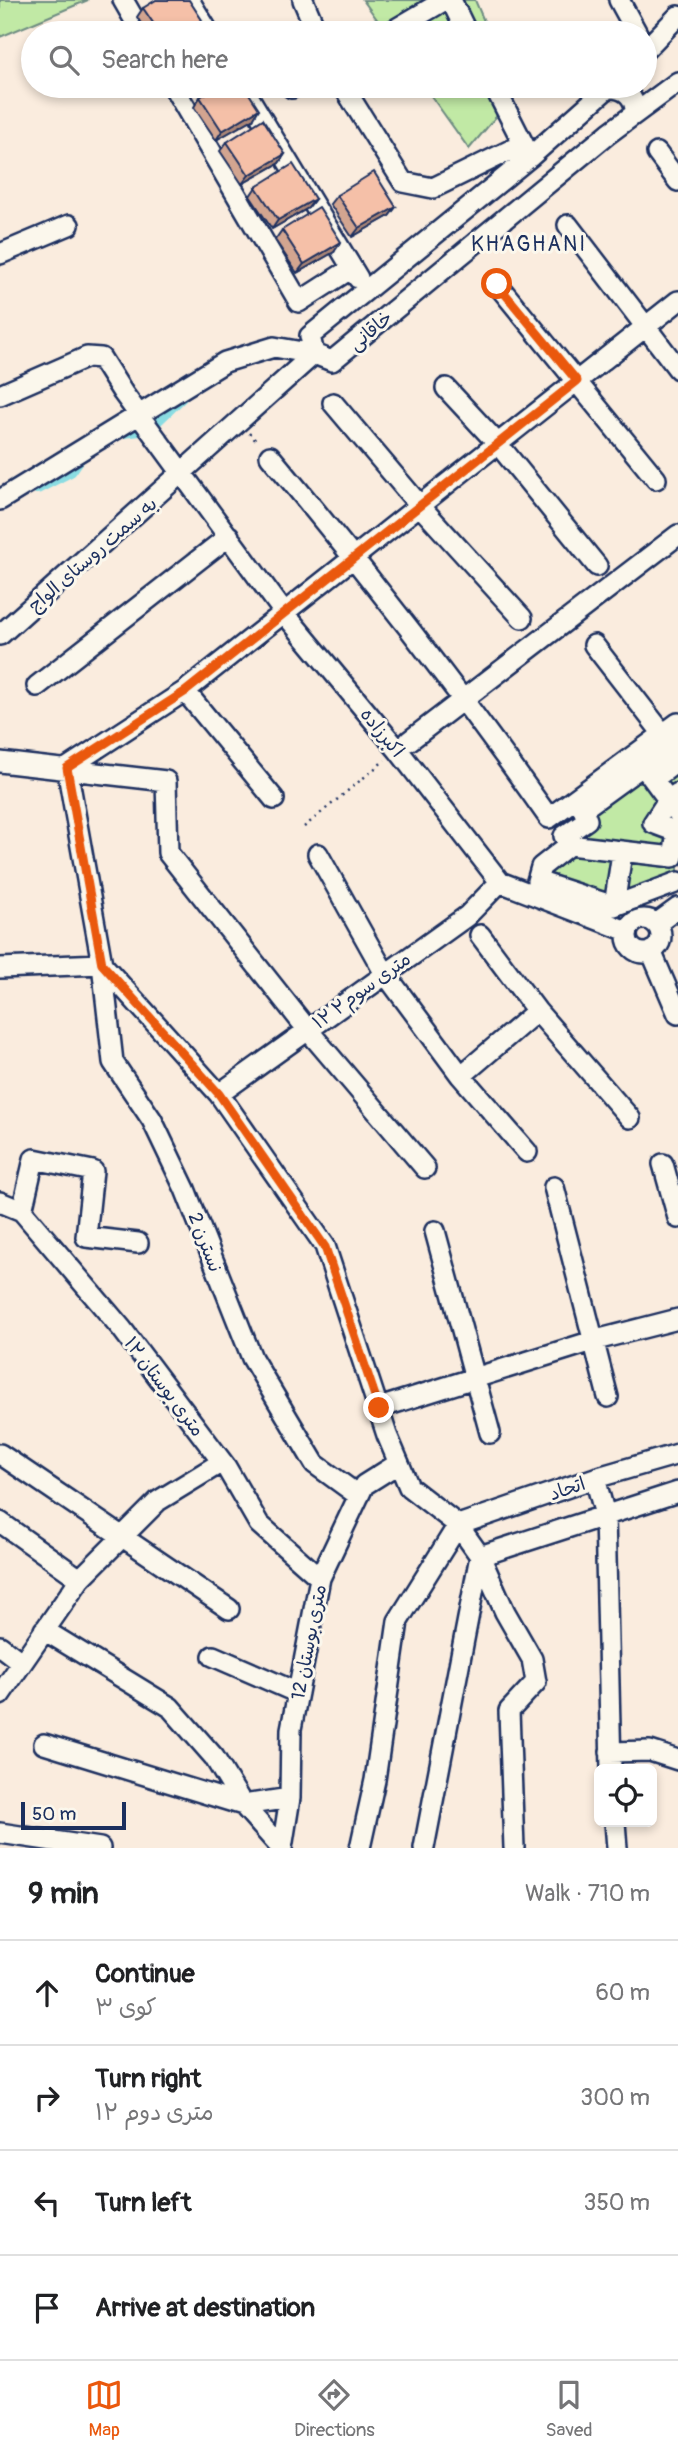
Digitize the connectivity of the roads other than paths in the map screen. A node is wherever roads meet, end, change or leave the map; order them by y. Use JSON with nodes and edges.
{"nodes":[{"id":1,"x":123,"y":0,"type":"edge"},
{"id":2,"x":189,"y":0,"type":"edge"},
{"id":3,"x":303,"y":0,"type":"edge"},
{"id":4,"x":445,"y":0,"type":"edge"},
{"id":5,"x":451,"y":0,"type":"edge"},
{"id":6,"x":619,"y":0,"type":"edge"},
{"id":7,"x":678,"y":16,"type":"edge"},
{"id":8,"x":135,"y":21,"type":"edge"},
{"id":9,"x":202,"y":21,"type":"edge"},
{"id":10,"x":312,"y":21,"type":"edge"},
{"id":11,"x":409,"y":21,"type":"edge"},
{"id":12,"x":461,"y":21,"type":"edge"},
{"id":13,"x":630,"y":21,"type":"edge"},
{"id":14,"x":657,"y":38,"type":"edge"},
{"id":15,"x":678,"y":82,"type":"edge"},
{"id":16,"x":180,"y":98,"type":"edge"},
{"id":17,"x":249,"y":98,"type":"edge"},
{"id":18,"x":350,"y":98,"type":"edge"},
{"id":19,"x":500,"y":98,"type":"edge"},
{"id":20,"x":595,"y":98,"type":"edge"},
{"id":21,"x":631,"y":98,"type":"edge"},
{"id":22,"x":656,"y":98,"type":"edge"},
{"id":23,"x":657,"y":98,"type":"edge"},
{"id":24,"x":635,"y":114,"type":"junction"},
{"id":25,"x":527,"y":150,"type":"junction"},
{"id":26,"x":657,"y":153,"type":"dead end"},
{"id":27,"x":678,"y":181,"type":"edge"},
{"id":28,"x":69,"y":225,"type":"dead end"},
{"id":29,"x":568,"y":225,"type":"dead end"},
{"id":30,"x":0,"y":254,"type":"edge"},
{"id":31,"x":352,"y":268,"type":"junction"},
{"id":32,"x":497,"y":284,"type":"dead end"},
{"id":33,"x":366,"y":291,"type":"junction"},
{"id":34,"x":678,"y":301,"type":"edge"},
{"id":35,"x":644,"y":328,"type":"junction"},
{"id":36,"x":314,"y":355,"type":"junction"},
{"id":37,"x":678,"y":369,"type":"edge"},
{"id":38,"x":577,"y":381,"type":"junction"},
{"id":39,"x":446,"y":388,"type":"dead end"},
{"id":40,"x":0,"y":395,"type":"edge"},
{"id":41,"x":333,"y":403,"type":"dead end"},
{"id":42,"x":140,"y":414,"type":"junction"},
{"id":43,"x":498,"y":444,"type":"junction"},
{"id":44,"x":270,"y":456,"type":"road end"},
{"id":45,"x":184,"y":473,"type":"junction"},
{"id":46,"x":656,"y":479,"type":"dead end"},
{"id":47,"x":0,"y":500,"type":"edge"},
{"id":48,"x":420,"y":506,"type":"junction"},
{"id":49,"x":229,"y":536,"type":"junction"},
{"id":50,"x":678,"y":536,"type":"edge"},
{"id":51,"x":355,"y":558,"type":"junction"},
{"id":52,"x":597,"y":566,"type":"dead end"},
{"id":53,"x":285,"y":614,"type":"junction"},
{"id":54,"x":522,"y":618,"type":"dead end"},
{"id":55,"x":0,"y":635,"type":"edge"},
{"id":56,"x":594,"y":645,"type":"dead end"},
{"id":57,"x":37,"y":686,"type":"dead end"},
{"id":58,"x":186,"y":691,"type":"junction"},
{"id":59,"x":466,"y":699,"type":"junction"},
{"id":60,"x":673,"y":732,"type":"edge"},
{"id":61,"x":403,"y":745,"type":"junction"},
{"id":62,"x":678,"y":761,"type":"edge"},
{"id":63,"x":0,"y":762,"type":"edge"},
{"id":64,"x":67,"y":768,"type":"junction"},
{"id":65,"x":649,"y":773,"type":"junction"},
{"id":66,"x":274,"y":799,"type":"dead end"},
{"id":67,"x":675,"y":802,"type":"edge"},
{"id":68,"x":569,"y":845,"type":"junction"},
{"id":69,"x":318,"y":853,"type":"dead end"},
{"id":70,"x":622,"y":853,"type":"junction"},
{"id":71,"x":675,"y":860,"type":"edge"},
{"id":72,"x":500,"y":882,"type":"junction"},
{"id":73,"x":678,"y":882,"type":"edge"},
{"id":74,"x":614,"y":906,"type":"junction"},
{"id":75,"x":678,"y":908,"type":"edge"},
{"id":76,"x":656,"y":924,"type":"junction"},
{"id":77,"x":627,"y":931,"type":"junction"},
{"id":78,"x":480,"y":935,"type":"dead end"},
{"id":79,"x":651,"y":951,"type":"junction"},
{"id":80,"x":102,"y":964,"type":"junction"},
{"id":81,"x":0,"y":968,"type":"edge"},
{"id":82,"x":384,"y":972,"type":"junction"},
{"id":83,"x":537,"y":1011,"type":"junction"},
{"id":84,"x":678,"y":1014,"type":"edge"},
{"id":85,"x":307,"y":1029,"type":"junction"},
{"id":86,"x":461,"y":1076,"type":"junction"},
{"id":87,"x":219,"y":1094,"type":"junction"},
{"id":88,"x":630,"y":1118,"type":"dead end"},
{"id":89,"x":527,"y":1152,"type":"dead end"},
{"id":90,"x":663,"y":1164,"type":"dead end"},
{"id":91,"x":425,"y":1168,"type":"dead end"},
{"id":92,"x":554,"y":1187,"type":"dead end"},
{"id":93,"x":0,"y":1202,"type":"edge"},
{"id":94,"x":22,"y":1211,"type":"junction"},
{"id":95,"x":678,"y":1218,"type":"edge"},
{"id":96,"x":436,"y":1231,"type":"dead end"},
{"id":97,"x":138,"y":1243,"type":"dead end"},
{"id":98,"x":678,"y":1319,"type":"edge"},
{"id":99,"x":596,"y":1340,"type":"junction"},
{"id":100,"x":476,"y":1377,"type":"junction"},
{"id":101,"x":608,"y":1398,"type":"dead end"},
{"id":102,"x":379,"y":1408,"type":"junction"},
{"id":103,"x":490,"y":1433,"type":"dead end"},
{"id":104,"x":0,"y":1454,"type":"edge"},
{"id":105,"x":678,"y":1454,"type":"edge"},
{"id":106,"x":222,"y":1462,"type":"junction"},
{"id":107,"x":398,"y":1463,"type":"junction"},
{"id":108,"x":595,"y":1478,"type":"junction"},
{"id":109,"x":678,"y":1492,"type":"edge"},
{"id":110,"x":359,"y":1496,"type":"junction"},
{"id":111,"x":605,"y":1515,"type":"junction"},
{"id":112,"x":0,"y":1522,"type":"edge"},
{"id":113,"x":458,"y":1525,"type":"junction"},
{"id":114,"x":123,"y":1537,"type":"junction"},
{"id":115,"x":480,"y":1556,"type":"junction"},
{"id":116,"x":320,"y":1578,"type":"junction"},
{"id":117,"x":80,"y":1579,"type":"junction"},
{"id":118,"x":229,"y":1609,"type":"dead end"},
{"id":119,"x":44,"y":1630,"type":"junction"},
{"id":120,"x":0,"y":1646,"type":"edge"},
{"id":121,"x":213,"y":1656,"type":"dead end"},
{"id":122,"x":21,"y":1662,"type":"junction"},
{"id":123,"x":298,"y":1693,"type":"junction"},
{"id":124,"x":0,"y":1695,"type":"edge"},
{"id":125,"x":44,"y":1744,"type":"dead end"},
{"id":126,"x":678,"y":1759,"type":"edge"},
{"id":127,"x":611,"y":1761,"type":"edge"},
{"id":128,"x":290,"y":1798,"type":"junction"},
{"id":129,"x":243,"y":1805,"type":"junction"},
{"id":130,"x":615,"y":1827,"type":"edge"},
{"id":131,"x":0,"y":1833,"type":"edge"},
{"id":132,"x":100,"y":1848,"type":"edge"},
{"id":133,"x":282,"y":1848,"type":"edge"},
{"id":134,"x":360,"y":1848,"type":"edge"},
{"id":135,"x":424,"y":1848,"type":"edge"},
{"id":136,"x":514,"y":1848,"type":"edge"},
{"id":137,"x":617,"y":1848,"type":"edge"}],
"edges":[{"from":1,"to":8,"type":"street"},
{"from":2,"to":9,"type":"street"},
{"from":3,"to":10,"type":"street"},
{"from":4,"to":11,"type":"street"},
{"from":5,"to":12,"type":"street"},
{"from":6,"to":13,"type":"street"},
{"from":7,"to":14,"type":"street"},
{"from":15,"to":23,"type":"street","name":"خاقانی"},
{"from":16,"to":31,"type":"street"},
{"from":17,"to":31,"type":"street"},
{"from":18,"to":25,"type":"street"},
{"from":19,"to":25,"type":"street"},
{"from":20,"to":25,"type":"street","name":"خاقانی"},
{"from":21,"to":24,"type":"street"},
{"from":22,"to":24,"type":"street","name":"خاقانی"},
{"from":24,"to":36,"type":"street","name":"خاقانی"},
{"from":25,"to":33,"type":"street","name":"خاقانی"},
{"from":26,"to":27,"type":"street"},
{"from":28,"to":30,"type":"street"},
{"from":29,"to":35,"type":"street"},
{"from":31,"to":33,"type":"street"},
{"from":32,"to":38,"type":"street"},
{"from":33,"to":36,"type":"street","name":"خاقانی"},
{"from":34,"to":35,"type":"street"},
{"from":35,"to":37,"type":"street"},
{"from":35,"to":38,"type":"street"},
{"from":36,"to":42,"type":"street"},
{"from":36,"to":45,"type":"street","name":"به سمت روستای الواج"},
{"from":38,"to":43,"type":"street"},
{"from":38,"to":46,"type":"street"},
{"from":39,"to":43,"type":"street"},
{"from":40,"to":42,"type":"street","name":"اکبرزاده"},
{"from":41,"to":48,"type":"street"},
{"from":42,"to":45,"type":"street","name":"اکبرزاده"},
{"from":42,"to":47,"type":"street"},
{"from":43,"to":48,"type":"street"},
{"from":43,"to":52,"type":"street"},
{"from":44,"to":51,"type":"street"},
{"from":45,"to":49,"type":"street","name":"اکبرزاده"},
{"from":45,"to":55,"type":"street","name":"به سمت روستای الواج"},
{"from":48,"to":51,"type":"street"},
{"from":48,"to":54,"type":"street"},
{"from":49,"to":53,"type":"street","name":"اکبرزاده"},
{"from":49,"to":57,"type":"street"},
{"from":50,"to":59,"type":"street"},
{"from":51,"to":53,"type":"street"},
{"from":51,"to":59,"type":"street"},
{"from":53,"to":58,"type":"street"},
{"from":53,"to":61,"type":"street","name":"اکبرزاده"},
{"from":56,"to":60,"type":"street"},
{"from":58,"to":64,"type":"street"},
{"from":58,"to":66,"type":"street"},
{"from":59,"to":60,"type":"street"},
{"from":59,"to":61,"type":"street"},
{"from":60,"to":65,"type":"street"},
{"from":61,"to":72,"type":"street","name":"اکبرزاده"},
{"from":62,"to":65,"type":"street"},
{"from":63,"to":64,"type":"street"},
{"from":64,"to":80,"type":"street","name":"نسترن 2"},
{"from":64,"to":85,"type":"street"},
{"from":65,"to":67,"type":"street"},
{"from":65,"to":68,"type":"street"},
{"from":67,"to":71,"type":"street"},
{"from":68,"to":70,"type":"street"},
{"from":68,"to":74,"type":"street"},
{"from":69,"to":82,"type":"street"},
{"from":70,"to":71,"type":"street"},
{"from":70,"to":74,"type":"street"},
{"from":72,"to":77,"type":"street"},
{"from":72,"to":82,"type":"street","name":"۱۲ متری سوم۲"},
{"from":73,"to":74,"type":"street"},
{"from":75,"to":76,"type":"street"},
{"from":76,"to":77,"type":"street"},
{"from":76,"to":79,"type":"street"},
{"from":77,"to":79,"type":"street"},
{"from":78,"to":83,"type":"street"},
{"from":79,"to":84,"type":"street"},
{"from":80,"to":81,"type":"street"},
{"from":80,"to":87,"type":"street"},
{"from":80,"to":110,"type":"street","name":"نسترن 2"},
{"from":82,"to":85,"type":"street","name":"۱۲ متری سوم۲"},
{"from":82,"to":86,"type":"street"},
{"from":83,"to":86,"type":"street"},
{"from":83,"to":88,"type":"street"},
{"from":85,"to":87,"type":"street","name":"۱۲ متری سوم۲"},
{"from":85,"to":91,"type":"street"},
{"from":86,"to":89,"type":"street"},
{"from":87,"to":102,"type":"street"},
{"from":90,"to":95,"type":"street"},
{"from":92,"to":99,"type":"street"},
{"from":93,"to":94,"type":"street","name":"۱۲ متری بوستان"},
{"from":94,"to":97,"type":"street"},
{"from":94,"to":106,"type":"street","name":"۱۲ متری بوستان"},
{"from":96,"to":100,"type":"street"},
{"from":98,"to":99,"type":"street"},
{"from":99,"to":100,"type":"street"},
{"from":99,"to":101,"type":"street"},
{"from":100,"to":102,"type":"street"},
{"from":100,"to":103,"type":"street"},
{"from":102,"to":107,"type":"street"},
{"from":104,"to":114,"type":"street"},
{"from":105,"to":108,"type":"street","name":"اتحاد"},
{"from":106,"to":114,"type":"street"},
{"from":106,"to":116,"type":"street","name":"۱۲ متری بوستان"},
{"from":107,"to":110,"type":"street","name":"12 متری بوستان"},
{"from":107,"to":113,"type":"street"},
{"from":108,"to":111,"type":"street"},
{"from":108,"to":113,"type":"street","name":"اتحاد"},
{"from":109,"to":111,"type":"street","name":"اتحاد"},
{"from":110,"to":116,"type":"street","name":"12 متری بوستان"},
{"from":111,"to":115,"type":"street","name":"اتحاد"},
{"from":111,"to":127,"type":"street"},
{"from":112,"to":117,"type":"street"},
{"from":113,"to":115,"type":"street"},
{"from":113,"to":134,"type":"street"},
{"from":114,"to":117,"type":"street"},
{"from":114,"to":118,"type":"street"},
{"from":115,"to":135,"type":"street"},
{"from":115,"to":136,"type":"street"},
{"from":116,"to":123,"type":"street","name":"12 متری بوستان"},
{"from":117,"to":119,"type":"street"},
{"from":119,"to":122,"type":"street"},
{"from":119,"to":129,"type":"street"},
{"from":120,"to":122,"type":"street"},
{"from":121,"to":123,"type":"street"},
{"from":122,"to":124,"type":"street"},
{"from":123,"to":128,"type":"street","name":"12 متری بوستان"},
{"from":125,"to":129,"type":"street"},
{"from":126,"to":127,"type":"street"},
{"from":128,"to":129,"type":"street"},
{"from":128,"to":133,"type":"street","name":"12 متری بوستان"},
{"from":129,"to":133,"type":"street"},
{"from":130,"to":137,"type":"street"},
{"from":131,"to":132,"type":"street"}]}
